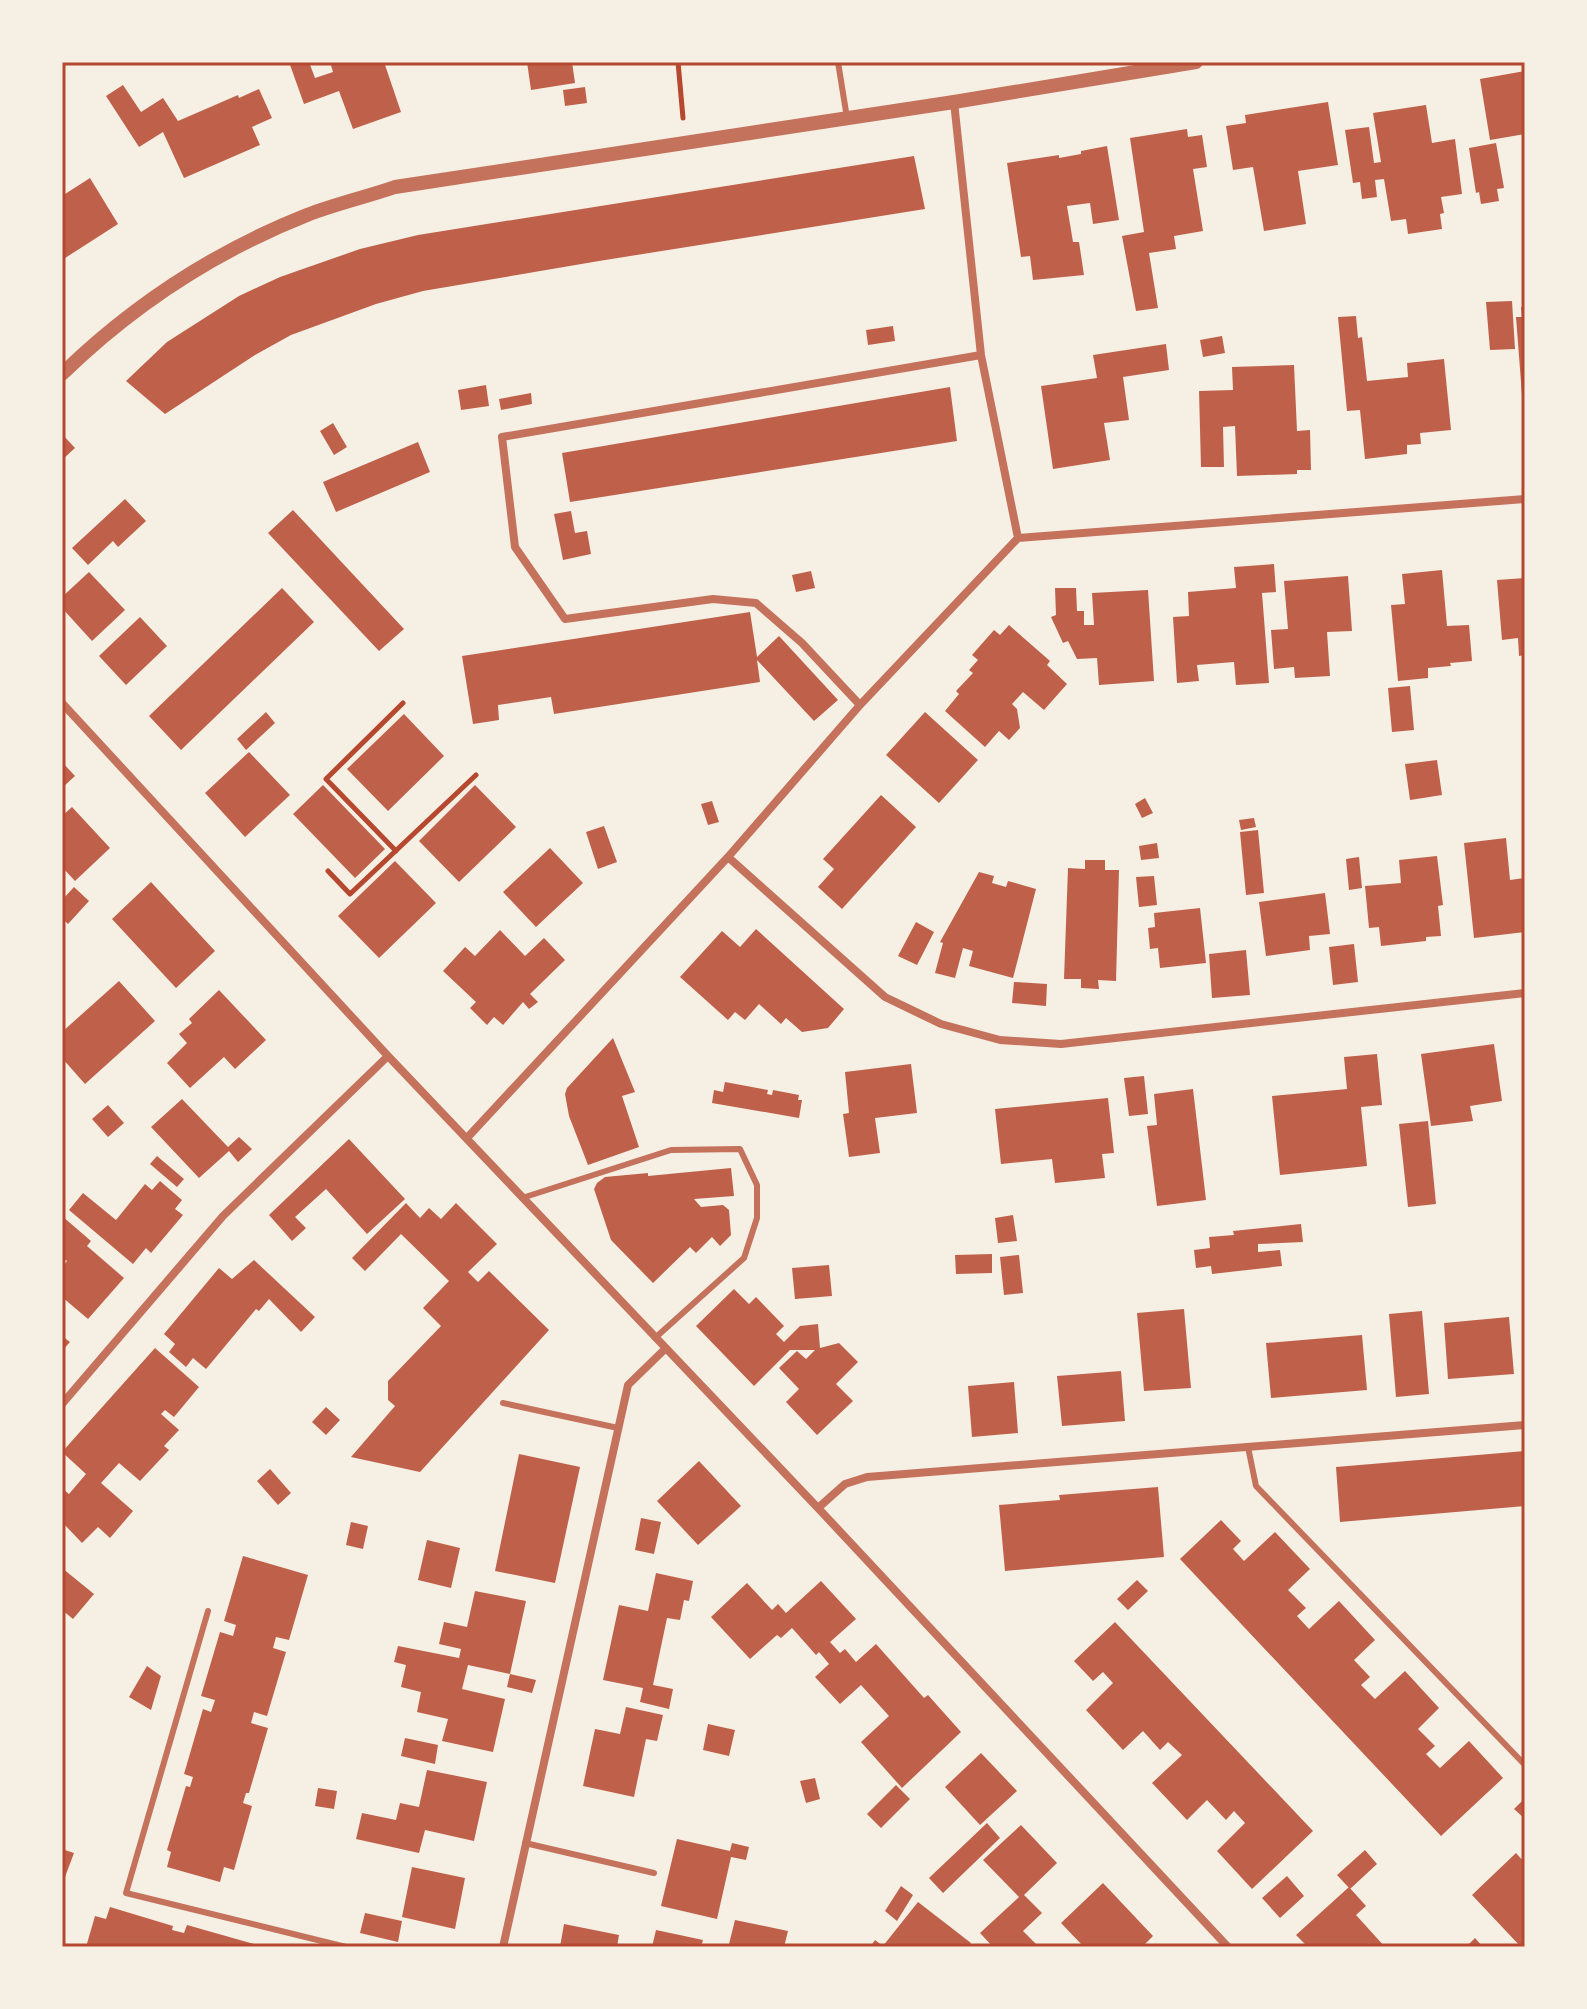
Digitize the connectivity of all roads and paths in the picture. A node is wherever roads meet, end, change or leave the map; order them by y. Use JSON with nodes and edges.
{"nodes":[{"id":1,"x":678,"y":62,"type":"edge"},
{"id":2,"x":838,"y":62,"type":"edge"},
{"id":3,"x":1196,"y":62,"type":"edge"},
{"id":4,"x":1180,"y":63,"type":"edge"},
{"id":5,"x":954,"y":102,"type":"junction"},
{"id":6,"x":847,"y":118,"type":"junction"},
{"id":7,"x":686,"y":143,"type":"junction"},
{"id":8,"x":981,"y":355,"type":"junction"},
{"id":9,"x":62,"y":374,"type":"edge"},
{"id":10,"x":1525,"y":499,"type":"edge"},
{"id":11,"x":1018,"y":538,"type":"junction"},
{"id":12,"x":62,"y":703,"type":"edge"},
{"id":13,"x":403,"y":703,"type":"dead end"},
{"id":14,"x":860,"y":705,"type":"junction"},
{"id":15,"x":476,"y":775,"type":"dead end"},
{"id":16,"x":396,"y":851,"type":"junction"},
{"id":17,"x":728,"y":857,"type":"junction"},
{"id":18,"x":328,"y":871,"type":"dead end"},
{"id":19,"x":1525,"y":993,"type":"edge"},
{"id":20,"x":388,"y":1056,"type":"junction"},
{"id":21,"x":467,"y":1138,"type":"junction"},
{"id":22,"x":522,"y":1198,"type":"junction"},
{"id":23,"x":655,"y":1338,"type":"junction"},
{"id":24,"x":665,"y":1349,"type":"junction"},
{"id":25,"x":503,"y":1403,"type":"dead end"},
{"id":26,"x":62,"y":1404,"type":"edge"},
{"id":27,"x":1525,"y":1425,"type":"edge"},
{"id":28,"x":618,"y":1428,"type":"junction"},
{"id":29,"x":1248,"y":1447,"type":"junction"},
{"id":30,"x":818,"y":1508,"type":"junction"},
{"id":31,"x":208,"y":1611,"type":"dead end"},
{"id":32,"x":1525,"y":1765,"type":"edge"},
{"id":33,"x":525,"y":1843,"type":"junction"},
{"id":34,"x":654,"y":1873,"type":"dead end"},
{"id":35,"x":346,"y":1947,"type":"edge"},
{"id":36,"x":503,"y":1947,"type":"edge"},
{"id":37,"x":1228,"y":1947,"type":"edge"}],
"edges":[{"from":1,"to":7,"type":"path"},
{"from":2,"to":6,"type":"lane"},
{"from":3,"to":4,"type":"street"},
{"from":4,"to":5,"type":"street"},
{"from":5,"to":6,"type":"street"},
{"from":5,"to":8,"type":"street"},
{"from":6,"to":7,"type":"street"},
{"from":7,"to":9,"type":"street"},
{"from":8,"to":11,"type":"street"},
{"from":8,"to":14,"type":"street"},
{"from":10,"to":11,"type":"street"},
{"from":11,"to":14,"type":"street"},
{"from":12,"to":20,"type":"street"},
{"from":13,"to":16,"type":"path"},
{"from":14,"to":17,"type":"street"},
{"from":15,"to":16,"type":"path"},
{"from":16,"to":18,"type":"path"},
{"from":17,"to":19,"type":"street"},
{"from":17,"to":21,"type":"street"},
{"from":20,"to":21,"type":"street"},
{"from":20,"to":26,"type":"street"},
{"from":21,"to":22,"type":"street"},
{"from":22,"to":23,"type":"street"},
{"from":22,"to":23,"type":"lane"},
{"from":23,"to":24,"type":"street"},
{"from":24,"to":28,"type":"street"},
{"from":24,"to":30,"type":"street"},
{"from":25,"to":28,"type":"lane"},
{"from":27,"to":29,"type":"street"},
{"from":28,"to":33,"type":"street"},
{"from":29,"to":30,"type":"street"},
{"from":29,"to":32,"type":"lane"},
{"from":30,"to":37,"type":"street"},
{"from":31,"to":35,"type":"lane"},
{"from":33,"to":34,"type":"lane"},
{"from":33,"to":36,"type":"street"}]}
